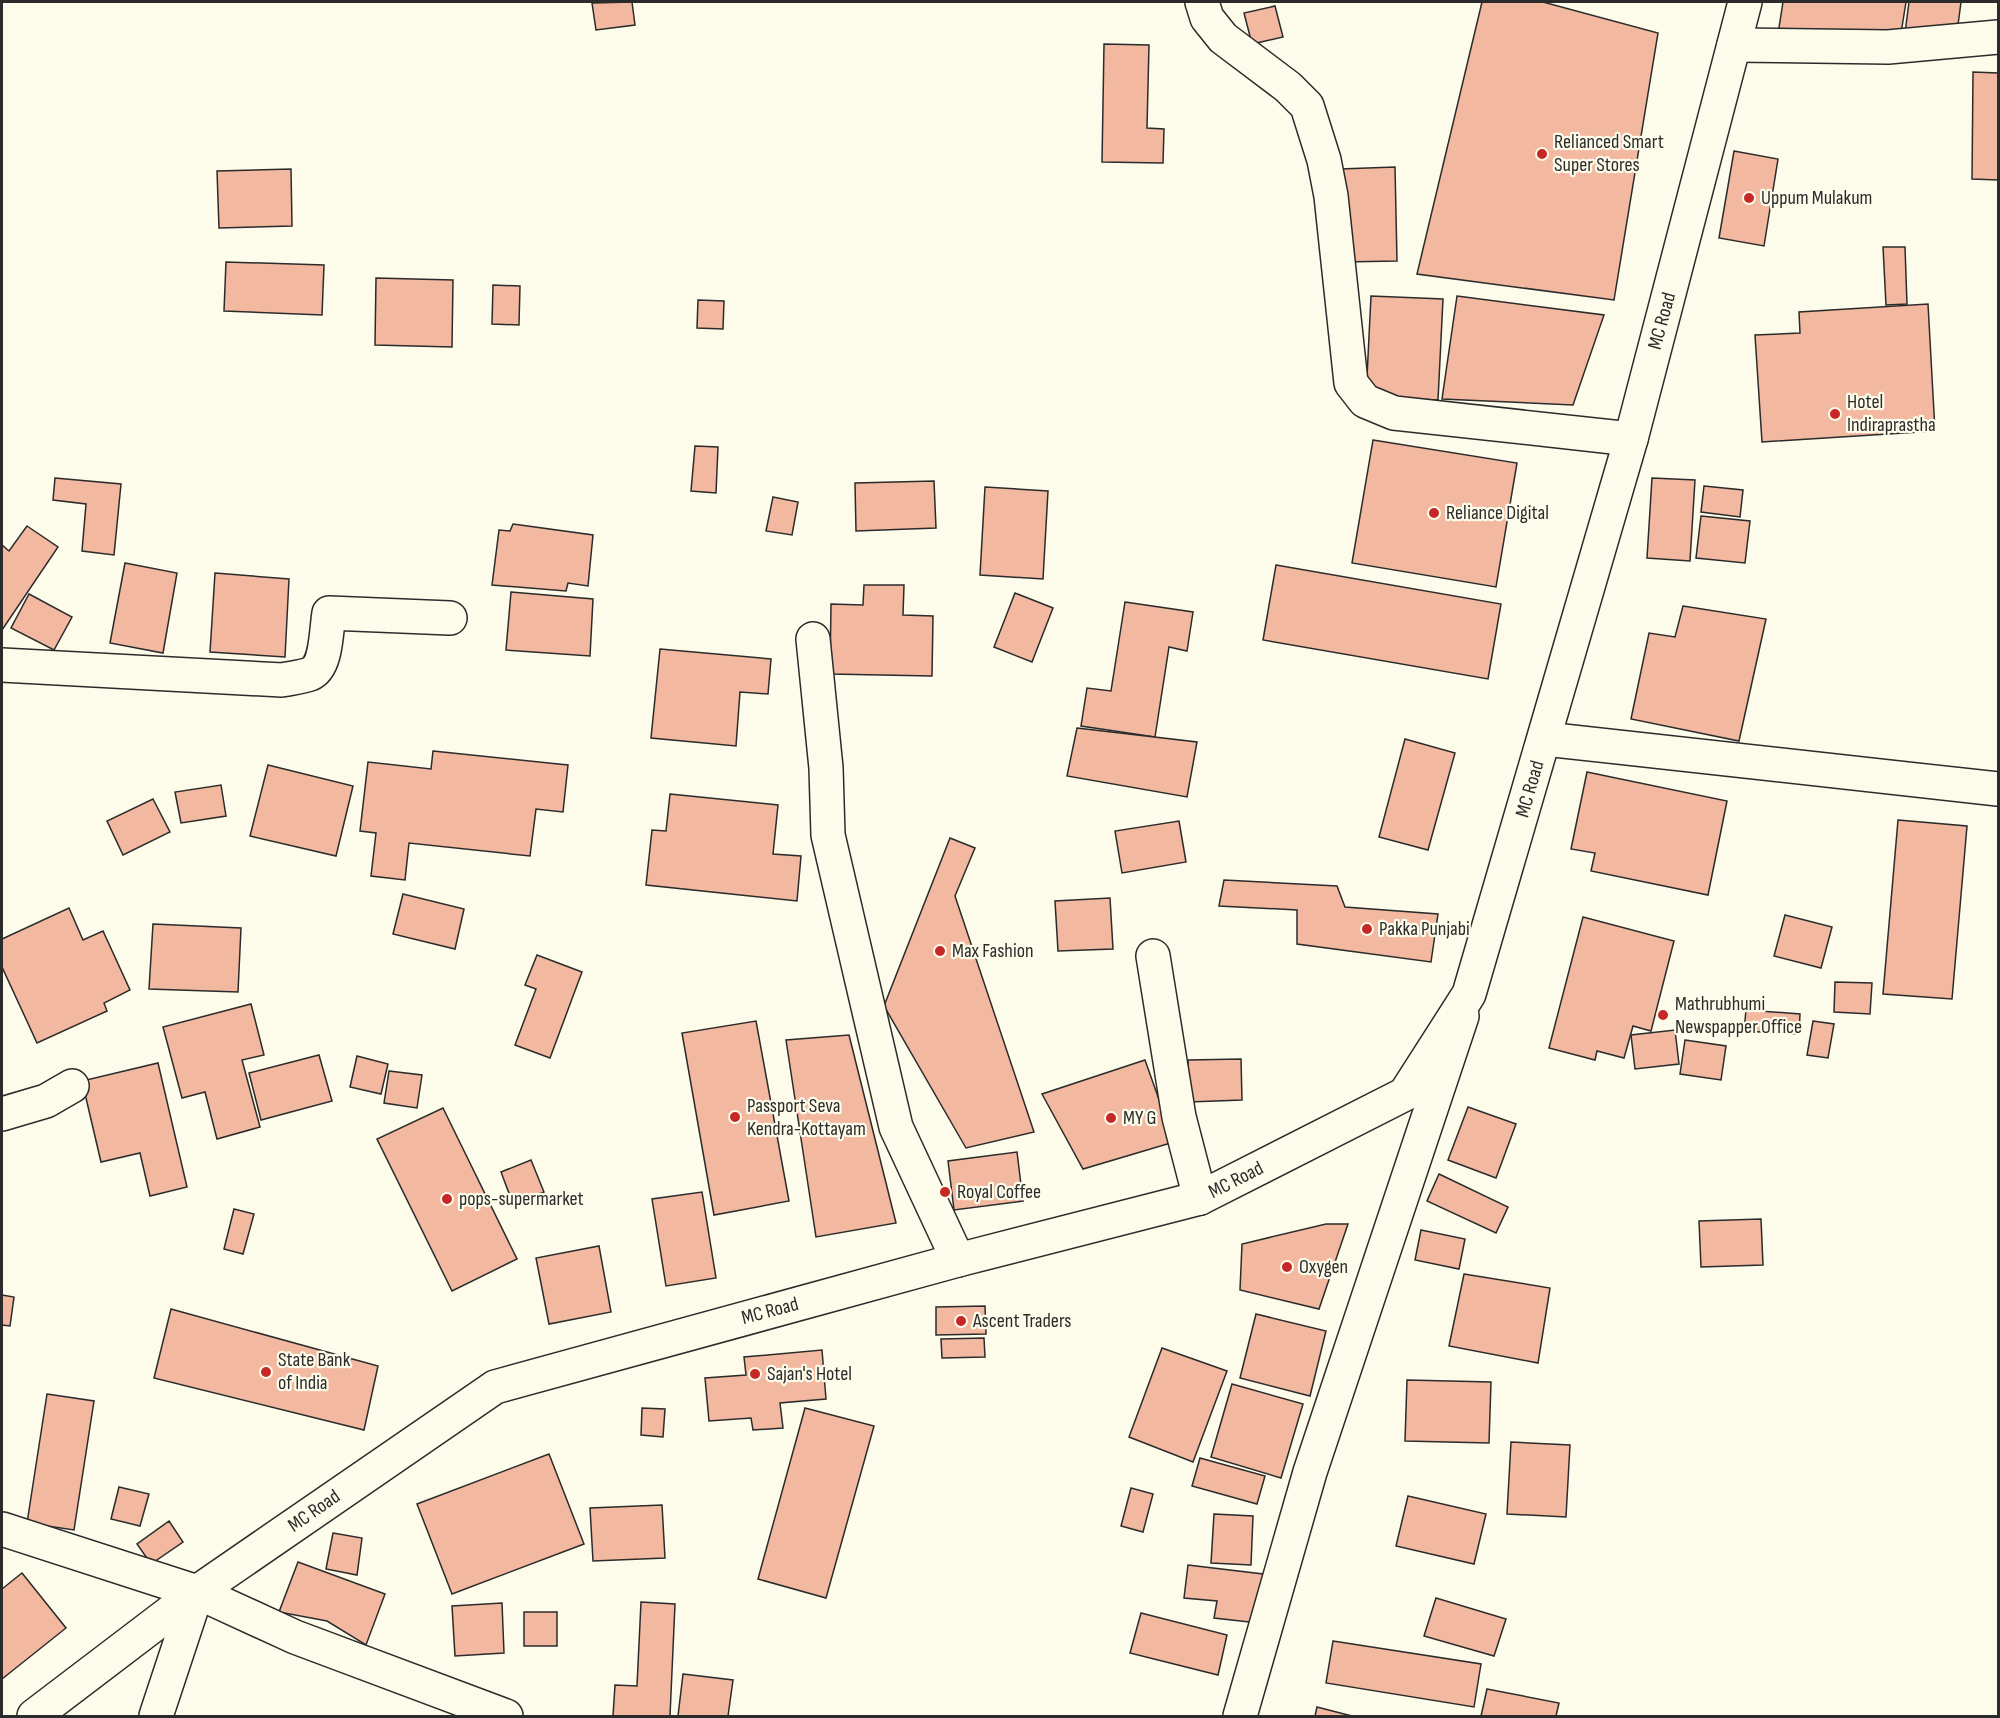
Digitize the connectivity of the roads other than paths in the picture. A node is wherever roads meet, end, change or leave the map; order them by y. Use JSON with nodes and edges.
{"nodes":[{"id":1,"x":1202,"y":2,"type":"edge"},
{"id":2,"x":1745,"y":2,"type":"edge"},
{"id":3,"x":1998,"y":37,"type":"edge"},
{"id":4,"x":1734,"y":45,"type":"junction"},
{"id":5,"x":1630,"y":439,"type":"junction"},
{"id":6,"x":450,"y":618,"type":"dead end"},
{"id":7,"x":813,"y":639,"type":"dead end"},
{"id":8,"x":2,"y":664,"type":"edge"},
{"id":9,"x":1545,"y":738,"type":"junction"},
{"id":10,"x":1998,"y":789,"type":"edge"},
{"id":11,"x":1153,"y":957,"type":"dead end"},
{"id":12,"x":1469,"y":994,"type":"junction"},
{"id":13,"x":72,"y":1086,"type":"dead end"},
{"id":14,"x":2,"y":1114,"type":"edge"},
{"id":15,"x":1200,"y":1198,"type":"junction"},
{"id":16,"x":958,"y":1260,"type":"junction"},
{"id":17,"x":2,"y":1529,"type":"edge"},
{"id":18,"x":197,"y":1592,"type":"junction"},
{"id":19,"x":33,"y":1716,"type":"edge"},
{"id":20,"x":156,"y":1716,"type":"edge"},
{"id":21,"x":506,"y":1716,"type":"edge"},
{"id":22,"x":1240,"y":1716,"type":"edge"}],
"edges":[{"from":1,"to":5,"type":"street"},
{"from":2,"to":4,"type":"street","name":"MC Road"},
{"from":3,"to":4,"type":"street"},
{"from":4,"to":5,"type":"street","name":"MC Road"},
{"from":5,"to":9,"type":"street","name":"MC Road"},
{"from":6,"to":8,"type":"street"},
{"from":7,"to":16,"type":"street"},
{"from":9,"to":10,"type":"street"},
{"from":9,"to":12,"type":"street","name":"MC Road"},
{"from":11,"to":15,"type":"street"},
{"from":12,"to":15,"type":"street","name":"MC Road"},
{"from":12,"to":22,"type":"street"},
{"from":13,"to":14,"type":"street"},
{"from":15,"to":16,"type":"street","name":"MC Road"},
{"from":16,"to":18,"type":"street","name":"MC Road"},
{"from":17,"to":18,"type":"street"},
{"from":18,"to":19,"type":"street","name":"MC Road"},
{"from":18,"to":20,"type":"street"},
{"from":18,"to":21,"type":"street"}]}
